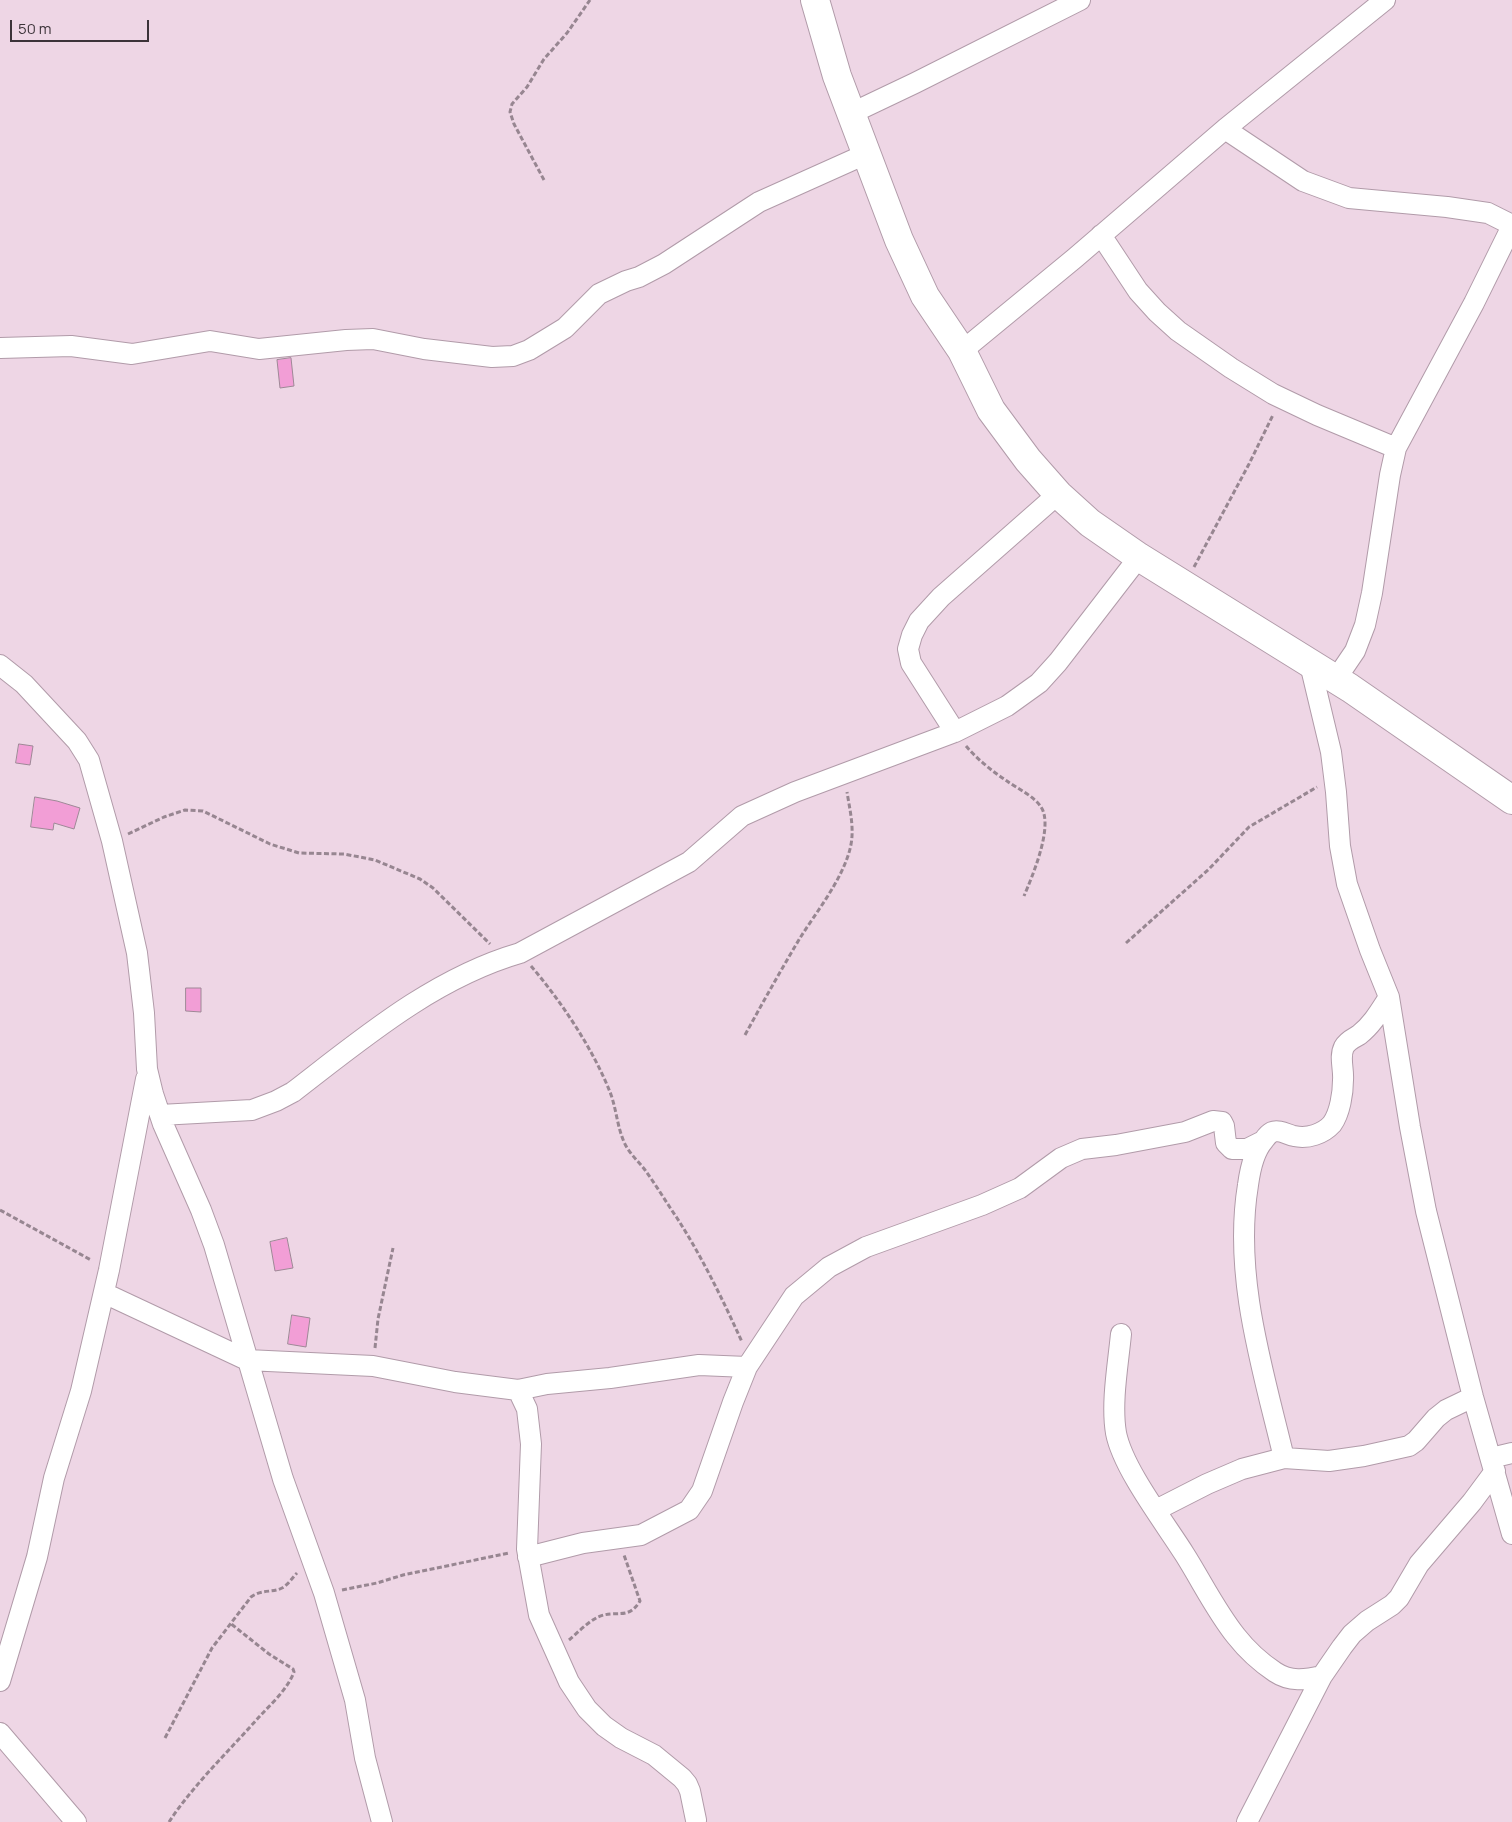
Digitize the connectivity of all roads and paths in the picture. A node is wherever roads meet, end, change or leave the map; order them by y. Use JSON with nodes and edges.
{"nodes":[{"id":1,"x":590,"y":0,"type":"edge"},
{"id":2,"x":815,"y":0,"type":"edge"},
{"id":3,"x":1080,"y":0,"type":"edge"},
{"id":4,"x":1385,"y":0,"type":"edge"},
{"id":5,"x":852,"y":113,"type":"junction"},
{"id":6,"x":1225,"y":129,"type":"junction"},
{"id":7,"x":866,"y":154,"type":"junction"},
{"id":8,"x":544,"y":180,"type":"dead end"},
{"id":9,"x":1512,"y":225,"type":"edge"},
{"id":10,"x":1101,"y":235,"type":"junction"},
{"id":11,"x":0,"y":348,"type":"edge"},
{"id":12,"x":962,"y":351,"type":"junction"},
{"id":13,"x":1280,"y":398,"type":"junction"},
{"id":14,"x":1396,"y":448,"type":"junction"},
{"id":15,"x":1058,"y":494,"type":"junction"},
{"id":16,"x":1139,"y":557,"type":"junction"},
{"id":17,"x":1185,"y":585,"type":"junction"},
{"id":18,"x":1310,"y":664,"type":"junction"},
{"id":19,"x":0,"y":665,"type":"edge"},
{"id":20,"x":1336,"y":680,"type":"junction"},
{"id":21,"x":954,"y":732,"type":"junction"},
{"id":22,"x":845,"y":774,"type":"junction"},
{"id":23,"x":1334,"y":776,"type":"junction"},
{"id":24,"x":1512,"y":800,"type":"edge"},
{"id":25,"x":112,"y":841,"type":"junction"},
{"id":26,"x":1024,"y":896,"type":"dead end"},
{"id":27,"x":1126,"y":943,"type":"dead end"},
{"id":28,"x":511,"y":955,"type":"junction"},
{"id":29,"x":1389,"y":997,"type":"junction"},
{"id":30,"x":745,"y":1034,"type":"dead end"},
{"id":31,"x":148,"y":1069,"type":"junction"},
{"id":32,"x":160,"y":1115,"type":"junction"},
{"id":33,"x":1263,"y":1141,"type":"junction"},
{"id":34,"x":0,"y":1210,"type":"edge"},
{"id":35,"x":392,"y":1248,"type":"dead end"},
{"id":36,"x":109,"y":1270,"type":"junction"},
{"id":37,"x":104,"y":1293,"type":"junction"},
{"id":38,"x":1121,"y":1334,"type":"dead end"},
{"id":39,"x":247,"y":1360,"type":"junction"},
{"id":40,"x":749,"y":1364,"type":"junction"},
{"id":41,"x":373,"y":1366,"type":"junction"},
{"id":42,"x":518,"y":1390,"type":"junction"},
{"id":43,"x":1473,"y":1397,"type":"junction"},
{"id":44,"x":1512,"y":1453,"type":"edge"},
{"id":45,"x":1284,"y":1458,"type":"junction"},
{"id":46,"x":1493,"y":1465,"type":"junction"},
{"id":47,"x":1156,"y":1510,"type":"junction"},
{"id":48,"x":1512,"y":1534,"type":"edge"},
{"id":49,"x":617,"y":1538,"type":"junction"},
{"id":50,"x":528,"y":1553,"type":"junction"},
{"id":51,"x":310,"y":1557,"type":"junction"},
{"id":52,"x":324,"y":1593,"type":"junction"},
{"id":53,"x":230,"y":1623,"type":"junction"},
{"id":54,"x":556,"y":1654,"type":"junction"},
{"id":55,"x":1322,"y":1676,"type":"junction"},
{"id":56,"x":0,"y":1681,"type":"edge"},
{"id":57,"x":0,"y":1733,"type":"edge"},
{"id":58,"x":165,"y":1738,"type":"dead end"},
{"id":59,"x":696,"y":1820,"type":"dead end"},
{"id":60,"x":76,"y":1822,"type":"edge"},
{"id":61,"x":169,"y":1822,"type":"edge"},
{"id":62,"x":382,"y":1822,"type":"edge"},
{"id":63,"x":1247,"y":1822,"type":"edge"}],
"edges":[{"from":1,"to":8,"type":"path"},
{"from":2,"to":5,"type":"street"},
{"from":3,"to":5,"type":"street"},
{"from":4,"to":6,"type":"street"},
{"from":5,"to":7,"type":"street"},
{"from":6,"to":9,"type":"street"},
{"from":6,"to":10,"type":"street"},
{"from":7,"to":11,"type":"street"},
{"from":7,"to":12,"type":"street"},
{"from":9,"to":14,"type":"street"},
{"from":10,"to":12,"type":"street"},
{"from":10,"to":13,"type":"street"},
{"from":12,"to":15,"type":"street"},
{"from":13,"to":14,"type":"street"},
{"from":13,"to":17,"type":"path"},
{"from":14,"to":20,"type":"street"},
{"from":15,"to":16,"type":"street"},
{"from":15,"to":21,"type":"street"},
{"from":16,"to":17,"type":"street"},
{"from":16,"to":21,"type":"street"},
{"from":17,"to":18,"type":"street"},
{"from":18,"to":20,"type":"street"},
{"from":18,"to":23,"type":"street"},
{"from":19,"to":25,"type":"street"},
{"from":20,"to":24,"type":"street"},
{"from":21,"to":22,"type":"street"},
{"from":21,"to":26,"type":"path"},
{"from":22,"to":28,"type":"street"},
{"from":22,"to":30,"type":"path"},
{"from":23,"to":27,"type":"path"},
{"from":23,"to":29,"type":"street"},
{"from":25,"to":28,"type":"path"},
{"from":25,"to":31,"type":"street"},
{"from":28,"to":32,"type":"street"},
{"from":28,"to":40,"type":"path"},
{"from":29,"to":33,"type":"street"},
{"from":29,"to":43,"type":"street"},
{"from":31,"to":32,"type":"street"},
{"from":31,"to":36,"type":"street"},
{"from":32,"to":39,"type":"street"},
{"from":33,"to":40,"type":"street"},
{"from":33,"to":45,"type":"street"},
{"from":34,"to":36,"type":"path"},
{"from":35,"to":41,"type":"path"},
{"from":36,"to":37,"type":"street"},
{"from":37,"to":39,"type":"street"},
{"from":37,"to":56,"type":"street"},
{"from":38,"to":47,"type":"street"},
{"from":39,"to":41,"type":"street"},
{"from":39,"to":51,"type":"street"},
{"from":40,"to":42,"type":"street"},
{"from":40,"to":49,"type":"street"},
{"from":41,"to":42,"type":"street"},
{"from":42,"to":50,"type":"street"},
{"from":43,"to":45,"type":"street"},
{"from":43,"to":46,"type":"street"},
{"from":44,"to":46,"type":"street"},
{"from":45,"to":47,"type":"street"},
{"from":46,"to":48,"type":"street"},
{"from":46,"to":55,"type":"street"},
{"from":47,"to":55,"type":"street"},
{"from":49,"to":50,"type":"street"},
{"from":49,"to":54,"type":"path"},
{"from":50,"to":52,"type":"path"},
{"from":50,"to":54,"type":"street"},
{"from":51,"to":52,"type":"street"},
{"from":51,"to":53,"type":"path"},
{"from":52,"to":62,"type":"street"},
{"from":53,"to":58,"type":"path"},
{"from":53,"to":61,"type":"path"},
{"from":54,"to":59,"type":"street"},
{"from":55,"to":63,"type":"street"},
{"from":57,"to":60,"type":"street"}]}
